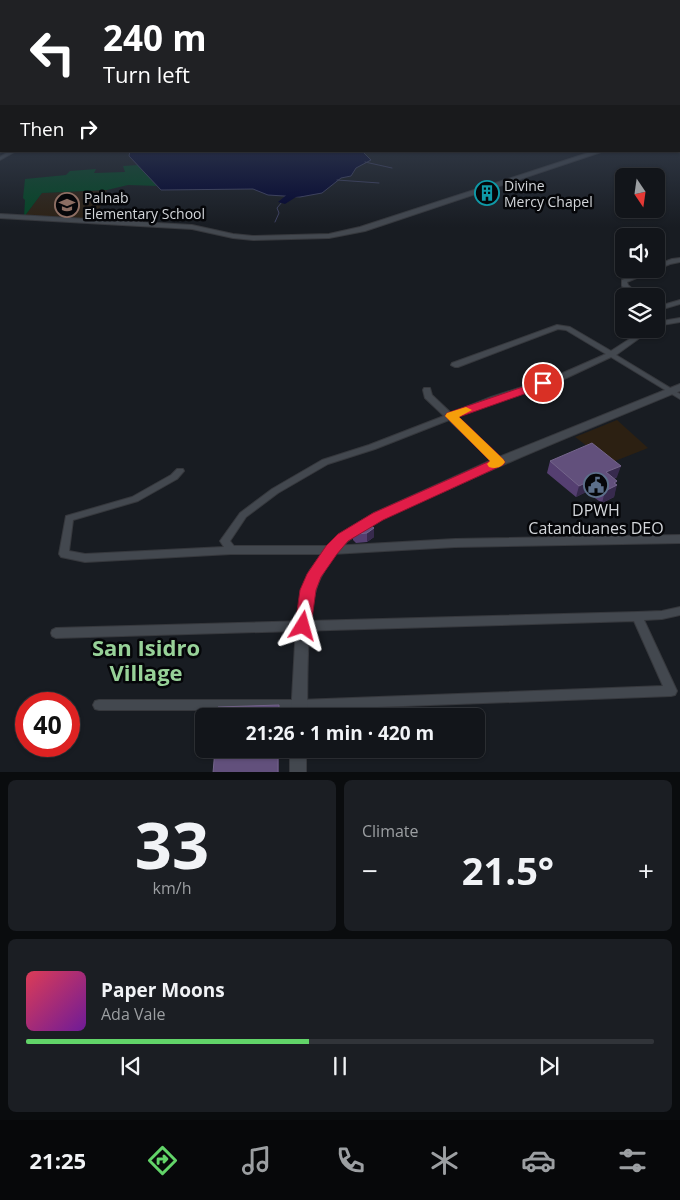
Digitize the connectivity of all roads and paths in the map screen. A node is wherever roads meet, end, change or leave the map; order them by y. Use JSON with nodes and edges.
{"nodes":[{"id":1,"x":589,"y":155,"type":"edge"},
{"id":2,"x":0,"y":216,"type":"edge"},
{"id":3,"x":680,"y":260,"type":"edge"},
{"id":4,"x":627,"y":288,"type":"edge"},
{"id":5,"x":680,"y":302,"type":"edge"},
{"id":6,"x":665,"y":306,"type":"edge"},
{"id":7,"x":680,"y":320,"type":"edge"},
{"id":8,"x":665,"y":322,"type":"edge"},
{"id":9,"x":636,"y":338,"type":"edge"},
{"id":10,"x":612,"y":354,"type":"junction"},
{"id":11,"x":455,"y":365,"type":"dead end"},
{"id":12,"x":427,"y":390,"type":"dead end"},
{"id":13,"x":677,"y":392,"type":"edge"},
{"id":14,"x":451,"y":416,"type":"junction"},
{"id":15,"x":498,"y":462,"type":"junction"},
{"id":16,"x":180,"y":471,"type":"dead end"},
{"id":17,"x":680,"y":539,"type":"edge"},
{"id":18,"x":231,"y":550,"type":"junction"},
{"id":19,"x":332,"y":550,"type":"junction"},
{"id":20,"x":680,"y":611,"type":"edge"},
{"id":21,"x":637,"y":616,"type":"junction"},
{"id":22,"x":303,"y":626,"type":"junction"},
{"id":23,"x":56,"y":632,"type":"dead end"},
{"id":24,"x":99,"y":705,"type":"dead end"},
{"id":25,"x":219,"y":708,"type":"edge"},
{"id":26,"x":299,"y":708,"type":"edge"},
{"id":27,"x":338,"y":708,"type":"edge"},
{"id":28,"x":298,"y":758,"type":"edge"},
{"id":29,"x":298,"y":772,"type":"edge"}],
"edges":[{"from":1,"to":2,"type":"street"},
{"from":3,"to":4,"type":"street"},
{"from":5,"to":6,"type":"street"},
{"from":7,"to":8,"type":"street"},
{"from":9,"to":10,"type":"street"},
{"from":10,"to":11,"type":"street"},
{"from":10,"to":13,"type":"street"},
{"from":10,"to":14,"type":"street"},
{"from":12,"to":14,"type":"street"},
{"from":13,"to":15,"type":"street"},
{"from":14,"to":15,"type":"street"},
{"from":14,"to":18,"type":"street"},
{"from":15,"to":19,"type":"street"},
{"from":16,"to":18,"type":"street"},
{"from":17,"to":19,"type":"street"},
{"from":18,"to":19,"type":"street"},
{"from":19,"to":22,"type":"street"},
{"from":20,"to":21,"type":"street"},
{"from":21,"to":22,"type":"street"},
{"from":21,"to":27,"type":"street"},
{"from":22,"to":23,"type":"street"},
{"from":22,"to":26,"type":"street"},
{"from":24,"to":25,"type":"street"},
{"from":28,"to":29,"type":"street"}]}
